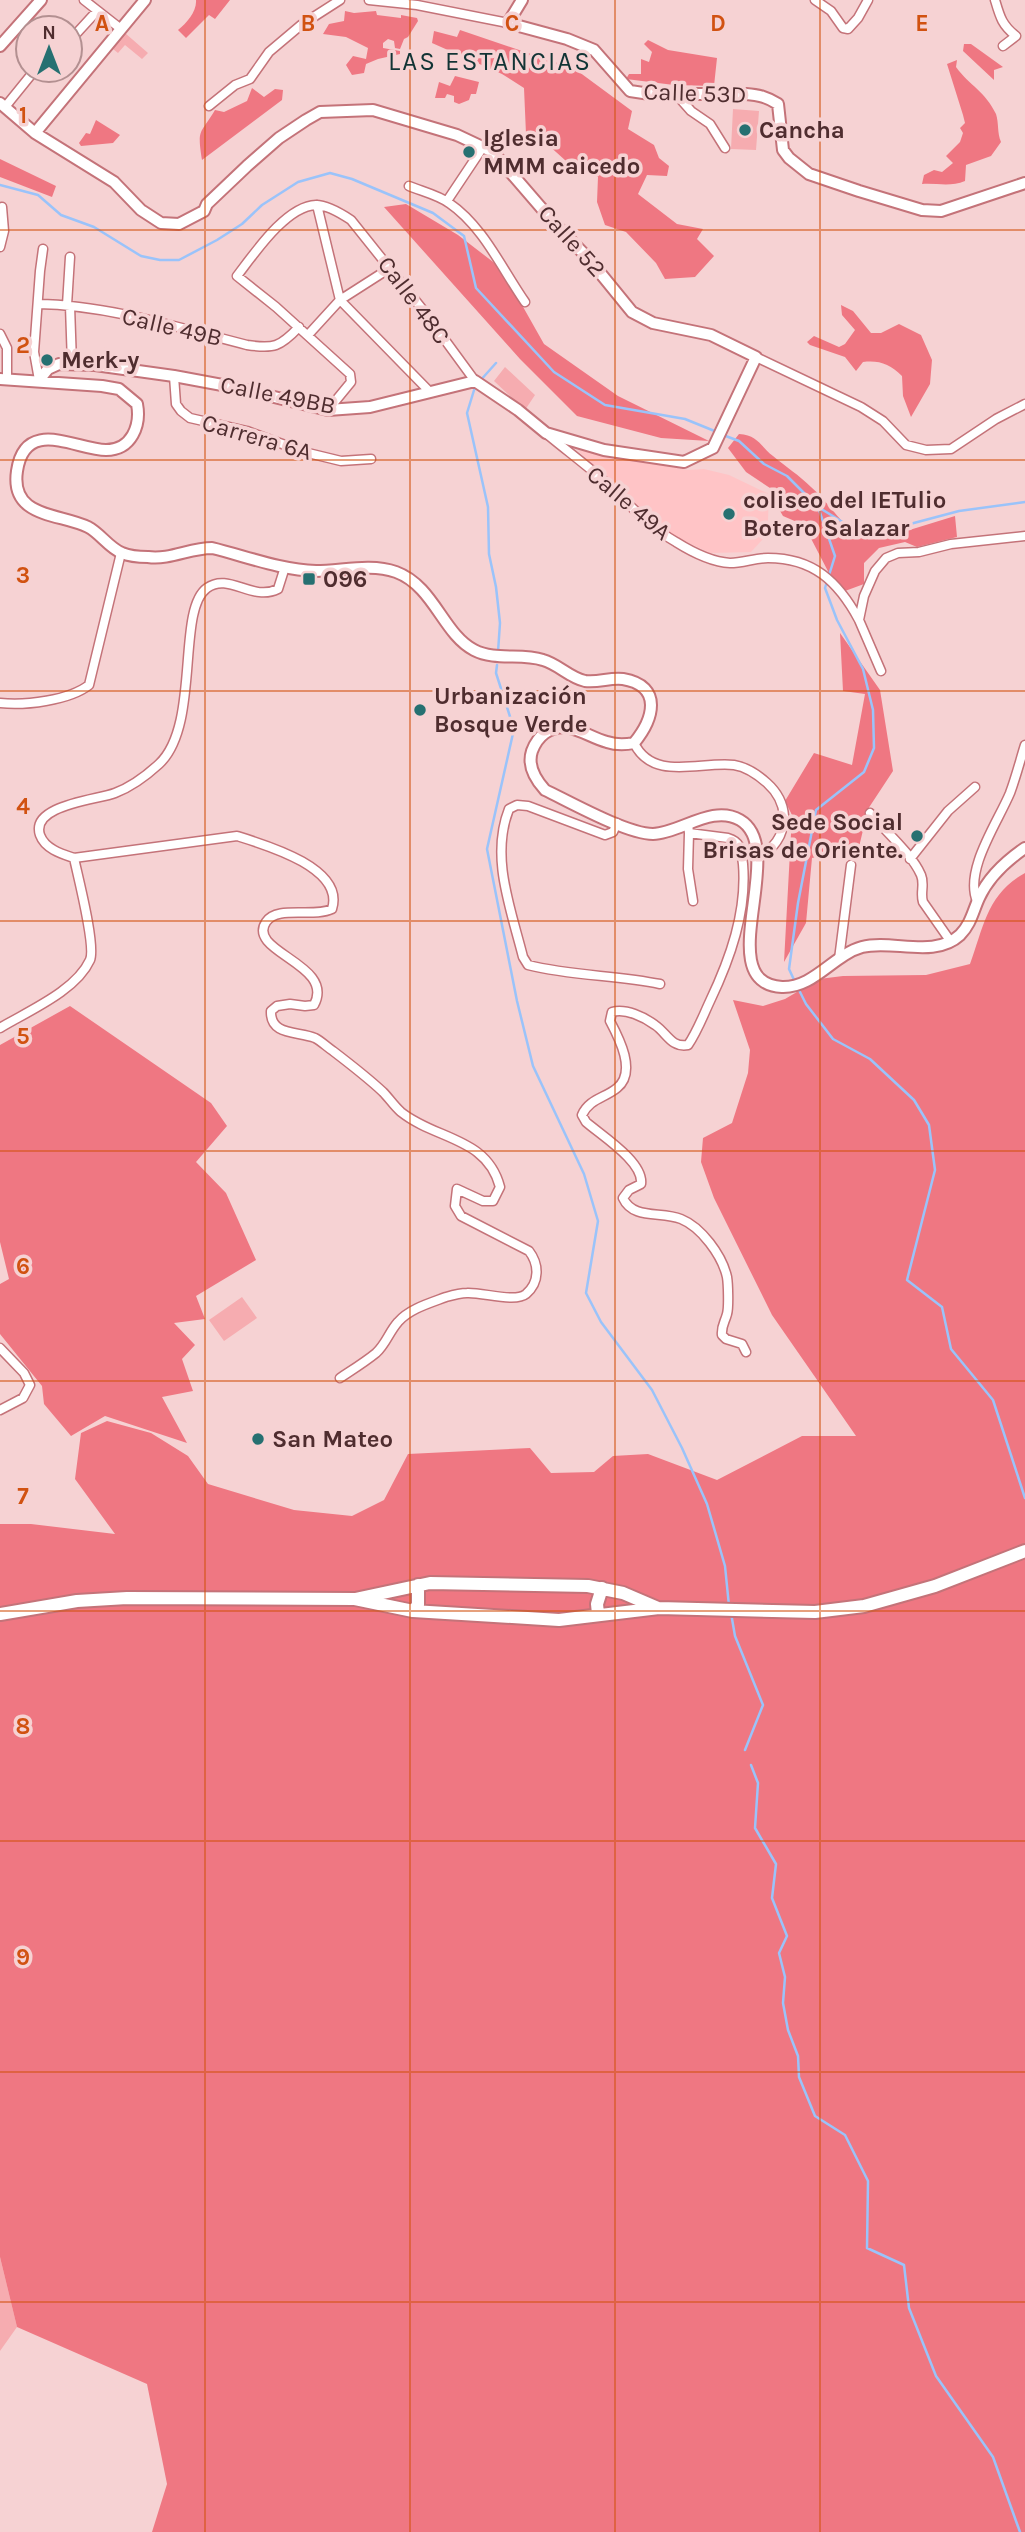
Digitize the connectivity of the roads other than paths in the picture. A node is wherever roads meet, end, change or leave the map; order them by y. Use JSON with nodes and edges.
{"nodes":[{"id":1,"x":41,"y":0,"type":"edge"},
{"id":2,"x":84,"y":0,"type":"edge"},
{"id":3,"x":145,"y":0,"type":"edge"},
{"id":4,"x":339,"y":0,"type":"edge"},
{"id":5,"x":369,"y":0,"type":"edge"},
{"id":6,"x":522,"y":0,"type":"edge"},
{"id":7,"x":815,"y":0,"type":"edge"},
{"id":8,"x":868,"y":0,"type":"edge"},
{"id":9,"x":995,"y":1,"type":"edge"},
{"id":10,"x":97,"y":11,"type":"junction"},
{"id":11,"x":508,"y":23,"type":"junction"},
{"id":12,"x":84,"y":25,"type":"edge"},
{"id":13,"x":121,"y":29,"type":"junction"},
{"id":14,"x":0,"y":46,"type":"edge"},
{"id":15,"x":1003,"y":46,"type":"dead end"},
{"id":16,"x":22,"y":84,"type":"edge"},
{"id":17,"x":676,"y":94,"type":"junction"},
{"id":18,"x":2,"y":105,"type":"edge"},
{"id":19,"x":209,"y":106,"type":"dead end"},
{"id":20,"x":35,"y":133,"type":"junction"},
{"id":21,"x":483,"y":147,"type":"junction"},
{"id":22,"x":726,"y":148,"type":"dead end"},
{"id":23,"x":1025,"y":183,"type":"edge"},
{"id":24,"x":409,"y":186,"type":"dead end"},
{"id":25,"x":447,"y":201,"type":"junction"},
{"id":26,"x":317,"y":205,"type":"junction"},
{"id":27,"x":2,"y":207,"type":"dead end"},
{"id":28,"x":2,"y":230,"type":"edge"},
{"id":29,"x":0,"y":247,"type":"edge"},
{"id":30,"x":43,"y":248,"type":"dead end"},
{"id":31,"x":70,"y":257,"type":"dead end"},
{"id":32,"x":390,"y":268,"type":"junction"},
{"id":33,"x":340,"y":300,"type":"junction"},
{"id":34,"x":525,"y":302,"type":"dead end"},
{"id":35,"x":38,"y":304,"type":"junction"},
{"id":36,"x":69,"y":305,"type":"junction"},
{"id":37,"x":299,"y":327,"type":"junction"},
{"id":38,"x":0,"y":334,"type":"edge"},
{"id":39,"x":307,"y":335,"type":"junction"},
{"id":40,"x":756,"y":357,"type":"junction"},
{"id":41,"x":72,"y":364,"type":"junction"},
{"id":42,"x":174,"y":376,"type":"junction"},
{"id":43,"x":4,"y":379,"type":"edge"},
{"id":44,"x":39,"y":380,"type":"junction"},
{"id":45,"x":478,"y":383,"type":"junction"},
{"id":46,"x":429,"y":391,"type":"junction"},
{"id":47,"x":1025,"y":404,"type":"edge"},
{"id":48,"x":328,"y":410,"type":"junction"},
{"id":49,"x":545,"y":433,"type":"junction"},
{"id":50,"x":372,"y":459,"type":"dead end"},
{"id":51,"x":1025,"y":536,"type":"edge"},
{"id":52,"x":121,"y":553,"type":"junction"},
{"id":53,"x":285,"y":566,"type":"junction"},
{"id":54,"x":859,"y":620,"type":"junction"},
{"id":55,"x":881,"y":671,"type":"dead end"},
{"id":56,"x":0,"y":703,"type":"edge"},
{"id":57,"x":634,"y":743,"type":"junction"},
{"id":58,"x":1025,"y":745,"type":"edge"},
{"id":59,"x":975,"y":788,"type":"dead end"},
{"id":60,"x":870,"y":813,"type":"dead end"},
{"id":61,"x":617,"y":823,"type":"junction"},
{"id":62,"x":689,"y":829,"type":"junction"},
{"id":63,"x":1025,"y":848,"type":"edge"},
{"id":64,"x":74,"y":858,"type":"junction"},
{"id":65,"x":757,"y":859,"type":"junction"},
{"id":66,"x":909,"y":859,"type":"junction"},
{"id":67,"x":851,"y":865,"type":"dead end"},
{"id":68,"x":694,"y":901,"type":"dead end"},
{"id":69,"x":977,"y":901,"type":"junction"},
{"id":70,"x":951,"y":942,"type":"junction"},
{"id":71,"x":839,"y":959,"type":"junction"},
{"id":72,"x":660,"y":984,"type":"dead end"},
{"id":73,"x":0,"y":1028,"type":"edge"},
{"id":74,"x":0,"y":1348,"type":"edge"},
{"id":75,"x":746,"y":1352,"type":"dead end"},
{"id":76,"x":340,"y":1378,"type":"dead end"},
{"id":77,"x":0,"y":1410,"type":"edge"},
{"id":78,"x":1025,"y":1551,"type":"edge"},
{"id":79,"x":418,"y":1585,"type":"junction"},
{"id":80,"x":602,"y":1588,"type":"junction"},
{"id":81,"x":397,"y":1590,"type":"junction"},
{"id":82,"x":622,"y":1593,"type":"junction"},
{"id":83,"x":352,"y":1599,"type":"junction"},
{"id":84,"x":663,"y":1608,"type":"junction"},
{"id":85,"x":398,"y":1610,"type":"junction"},
{"id":86,"x":414,"y":1611,"type":"junction"},
{"id":87,"x":597,"y":1614,"type":"junction"},
{"id":88,"x":612,"y":1614,"type":"junction"},
{"id":89,"x":0,"y":1615,"type":"edge"}],
"edges":[{"from":1,"to":14,"type":"street"},
{"from":2,"to":10,"type":"street"},
{"from":3,"to":13,"type":"street"},
{"from":4,"to":19,"type":"street"},
{"from":5,"to":11,"type":"street","name":"Calle 53D"},
{"from":6,"to":11,"type":"street"},
{"from":7,"to":8,"type":"street"},
{"from":9,"to":15,"type":"street"},
{"from":10,"to":12,"type":"street"},
{"from":10,"to":13,"type":"street"},
{"from":11,"to":17,"type":"street","name":"Calle 53D"},
{"from":13,"to":20,"type":"street"},
{"from":16,"to":18,"type":"street"},
{"from":17,"to":22,"type":"street"},
{"from":17,"to":23,"type":"street","name":"Calle 53D"},
{"from":18,"to":20,"type":"street","name":"Calle 52"},
{"from":20,"to":21,"type":"street","name":"Calle 52"},
{"from":21,"to":25,"type":"street"},
{"from":21,"to":40,"type":"street","name":"Calle 52"},
{"from":24,"to":25,"type":"street"},
{"from":25,"to":34,"type":"street"},
{"from":26,"to":32,"type":"street","name":"Calle 48C"},
{"from":26,"to":33,"type":"street"},
{"from":26,"to":37,"type":"street","name":"Calle 49BB"},
{"from":27,"to":28,"type":"street"},
{"from":28,"to":29,"type":"street"},
{"from":30,"to":35,"type":"street"},
{"from":31,"to":36,"type":"street"},
{"from":32,"to":33,"type":"street"},
{"from":32,"to":45,"type":"street","name":"Calle 48C"},
{"from":33,"to":39,"type":"street"},
{"from":33,"to":46,"type":"street"},
{"from":35,"to":36,"type":"street","name":"Calle 49B"},
{"from":35,"to":44,"type":"street"},
{"from":36,"to":37,"type":"street","name":"Calle 49B"},
{"from":36,"to":41,"type":"street"},
{"from":37,"to":39,"type":"street","name":"Calle 49BB"},
{"from":38,"to":43,"type":"street"},
{"from":39,"to":48,"type":"street","name":"Calle 49BB"},
{"from":40,"to":47,"type":"street","name":"Calle 52"},
{"from":40,"to":49,"type":"street"},
{"from":41,"to":42,"type":"street","name":"Calle 49BB"},
{"from":41,"to":44,"type":"street","name":"Calle 49BB"},
{"from":42,"to":48,"type":"street","name":"Calle 49BB"},
{"from":42,"to":50,"type":"street","name":"Carrera 6A"},
{"from":43,"to":44,"type":"street"},
{"from":44,"to":52,"type":"street"},
{"from":45,"to":46,"type":"street","name":"Calle 49BB"},
{"from":45,"to":49,"type":"street"},
{"from":46,"to":48,"type":"street","name":"Calle 49BB"},
{"from":49,"to":54,"type":"street","name":"Calle 49A"},
{"from":51,"to":54,"type":"street"},
{"from":52,"to":53,"type":"street"},
{"from":52,"to":56,"type":"street"},
{"from":53,"to":57,"type":"street"},
{"from":53,"to":64,"type":"street"},
{"from":54,"to":55,"type":"street","name":"Calle 49A"},
{"from":57,"to":61,"type":"street"},
{"from":57,"to":65,"type":"street"},
{"from":58,"to":69,"type":"street"},
{"from":59,"to":66,"type":"street"},
{"from":60,"to":66,"type":"street"},
{"from":61,"to":62,"type":"street"},
{"from":61,"to":72,"type":"street"},
{"from":62,"to":65,"type":"street"},
{"from":62,"to":68,"type":"street"},
{"from":62,"to":75,"type":"street"},
{"from":63,"to":69,"type":"street"},
{"from":64,"to":73,"type":"street"},
{"from":64,"to":76,"type":"street"},
{"from":65,"to":71,"type":"street"},
{"from":66,"to":70,"type":"street"},
{"from":67,"to":71,"type":"street"},
{"from":69,"to":70,"type":"street"},
{"from":70,"to":71,"type":"street"},
{"from":74,"to":77,"type":"street"},
{"from":78,"to":84,"type":"main road"},
{"from":79,"to":80,"type":"main road"},
{"from":79,"to":81,"type":"main road"},
{"from":79,"to":86,"type":"main road"},
{"from":80,"to":82,"type":"main road"},
{"from":80,"to":87,"type":"main road"},
{"from":81,"to":83,"type":"main road"},
{"from":81,"to":85,"type":"main road"},
{"from":82,"to":84,"type":"main road"},
{"from":82,"to":88,"type":"main road"},
{"from":83,"to":85,"type":"main road"},
{"from":83,"to":89,"type":"main road"},
{"from":84,"to":88,"type":"main road"},
{"from":85,"to":86,"type":"main road"},
{"from":86,"to":87,"type":"main road"},
{"from":87,"to":88,"type":"main road"}]}
